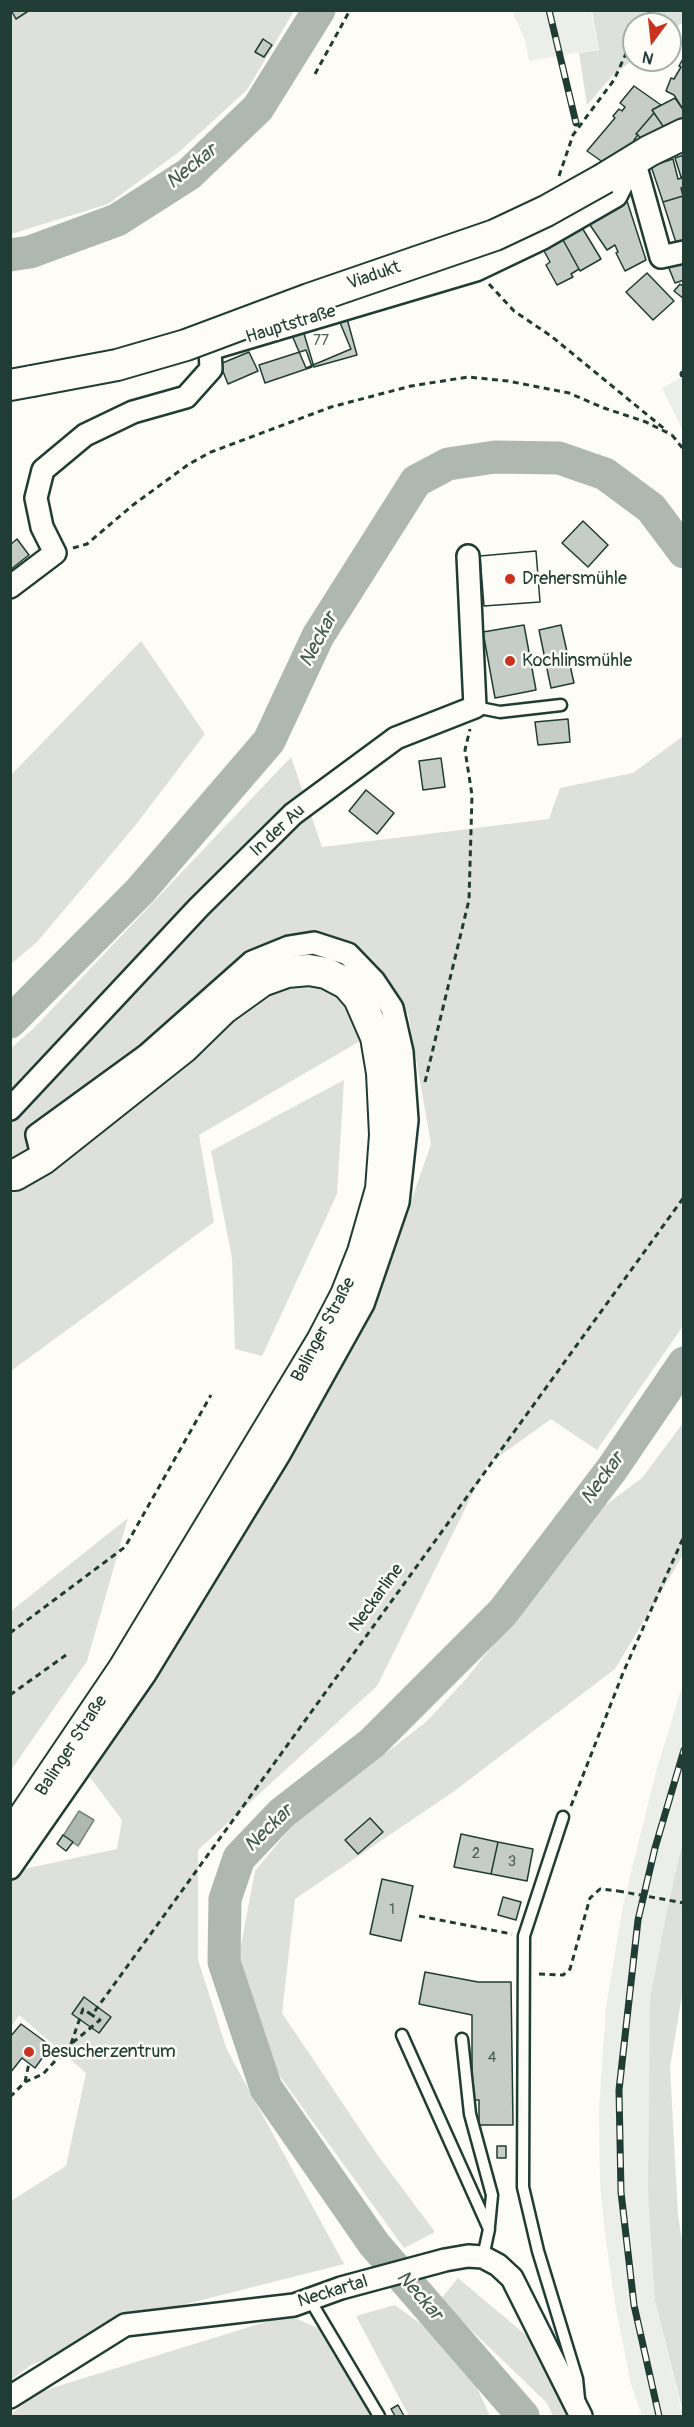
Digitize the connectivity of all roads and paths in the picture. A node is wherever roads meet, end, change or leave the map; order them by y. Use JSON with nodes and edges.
{"nodes":[{"id":1,"x":350,"y":10,"type":"edge"},
{"id":2,"x":622,"y":62,"type":"edge"},
{"id":3,"x":315,"y":74,"type":"dead end"},
{"id":4,"x":684,"y":135,"type":"edge"},
{"id":5,"x":634,"y":160,"type":"junction"},
{"id":6,"x":555,"y":181,"type":"dead end"},
{"id":7,"x":684,"y":252,"type":"edge"},
{"id":8,"x":476,"y":270,"type":"junction"},
{"id":9,"x":21,"y":383,"type":"edge"},
{"id":10,"x":672,"y":435,"type":"junction"},
{"id":11,"x":684,"y":450,"type":"edge"},
{"id":12,"x":55,"y":553,"type":"junction"},
{"id":13,"x":468,"y":556,"type":"dead end"},
{"id":14,"x":10,"y":586,"type":"edge"},
{"id":15,"x":561,"y":705,"type":"dead end"},
{"id":16,"x":475,"y":707,"type":"junction"},
{"id":17,"x":424,"y":1085,"type":"dead end"},
{"id":18,"x":10,"y":1108,"type":"edge"},
{"id":19,"x":43,"y":1159,"type":"junction"},
{"id":20,"x":10,"y":1175,"type":"edge"},
{"id":21,"x":684,"y":1197,"type":"edge"},
{"id":22,"x":211,"y":1395,"type":"dead end"},
{"id":23,"x":684,"y":1536,"type":"edge"},
{"id":24,"x":10,"y":1633,"type":"edge"},
{"id":25,"x":66,"y":1655,"type":"dead end"},
{"id":26,"x":10,"y":1695,"type":"edge"},
{"id":27,"x":563,"y":1817,"type":"joint"},
{"id":28,"x":10,"y":1837,"type":"edge"},
{"id":29,"x":10,"y":1868,"type":"edge"},
{"id":30,"x":684,"y":1903,"type":"edge"},
{"id":31,"x":419,"y":1916,"type":"dead end"},
{"id":32,"x":524,"y":1936,"type":"junction"},
{"id":33,"x":524,"y":1974,"type":"junction"},
{"id":34,"x":92,"y":2015,"type":"junction"},
{"id":35,"x":402,"y":2035,"type":"dead end"},
{"id":36,"x":462,"y":2039,"type":"dead end"},
{"id":37,"x":70,"y":2044,"type":"junction"},
{"id":38,"x":29,"y":2063,"type":"dead end"},
{"id":39,"x":25,"y":2082,"type":"junction"},
{"id":40,"x":10,"y":2097,"type":"edge"},
{"id":41,"x":489,"y":2229,"type":"junction"},
{"id":42,"x":483,"y":2256,"type":"junction"},
{"id":43,"x":310,"y":2300,"type":"junction"},
{"id":44,"x":10,"y":2397,"type":"edge"},
{"id":45,"x":379,"y":2416,"type":"edge"},
{"id":46,"x":581,"y":2416,"type":"edge"}],
"edges":[{"from":1,"to":3,"type":"path"},
{"from":2,"to":6,"type":"path"},
{"from":4,"to":5,"type":"main road"},
{"from":5,"to":7,"type":"street"},
{"from":5,"to":8,"type":"street","name":"Hauptstraße"},
{"from":5,"to":9,"type":"main road","name":"Viadukt","bridge":true},
{"from":8,"to":10,"type":"path"},
{"from":8,"to":12,"type":"street","name":"Hauptstraße"},
{"from":10,"to":11,"type":"path"},
{"from":10,"to":12,"type":"path"},
{"from":12,"to":14,"type":"street"},
{"from":13,"to":16,"type":"street"},
{"from":15,"to":16,"type":"lane"},
{"from":16,"to":17,"type":"path"},
{"from":16,"to":18,"type":"street","name":"In der Au"},
{"from":19,"to":20,"type":"main road","name":"Balinger Straße"},
{"from":19,"to":28,"type":"main road","name":"Balinger Straße"},
{"from":19,"to":29,"type":"street"},
{"from":21,"to":34,"type":"path","name":"Neckarline"},
{"from":22,"to":24,"type":"path"},
{"from":23,"to":27,"type":"path"},
{"from":25,"to":26,"type":"path"},
{"from":27,"to":32,"type":"lane"},
{"from":30,"to":33,"type":"path","bridge":true},
{"from":31,"to":32,"type":"path"},
{"from":32,"to":33,"type":"lane"},
{"from":33,"to":46,"type":"lane"},
{"from":34,"to":37,"type":"path","name":"Neckarline"},
{"from":34,"to":37,"type":"path","name":"Neckarline"},
{"from":35,"to":41,"type":"lane"},
{"from":36,"to":41,"type":"lane"},
{"from":37,"to":39,"type":"path","name":"Neckarline"},
{"from":38,"to":39,"type":"path"},
{"from":39,"to":40,"type":"path","name":"Neckarline"},
{"from":41,"to":42,"type":"lane"},
{"from":42,"to":43,"type":"street","name":"Neckartal"},
{"from":42,"to":46,"type":"street"},
{"from":43,"to":44,"type":"street","name":"Neckartal"},
{"from":43,"to":45,"type":"lane"}]}
